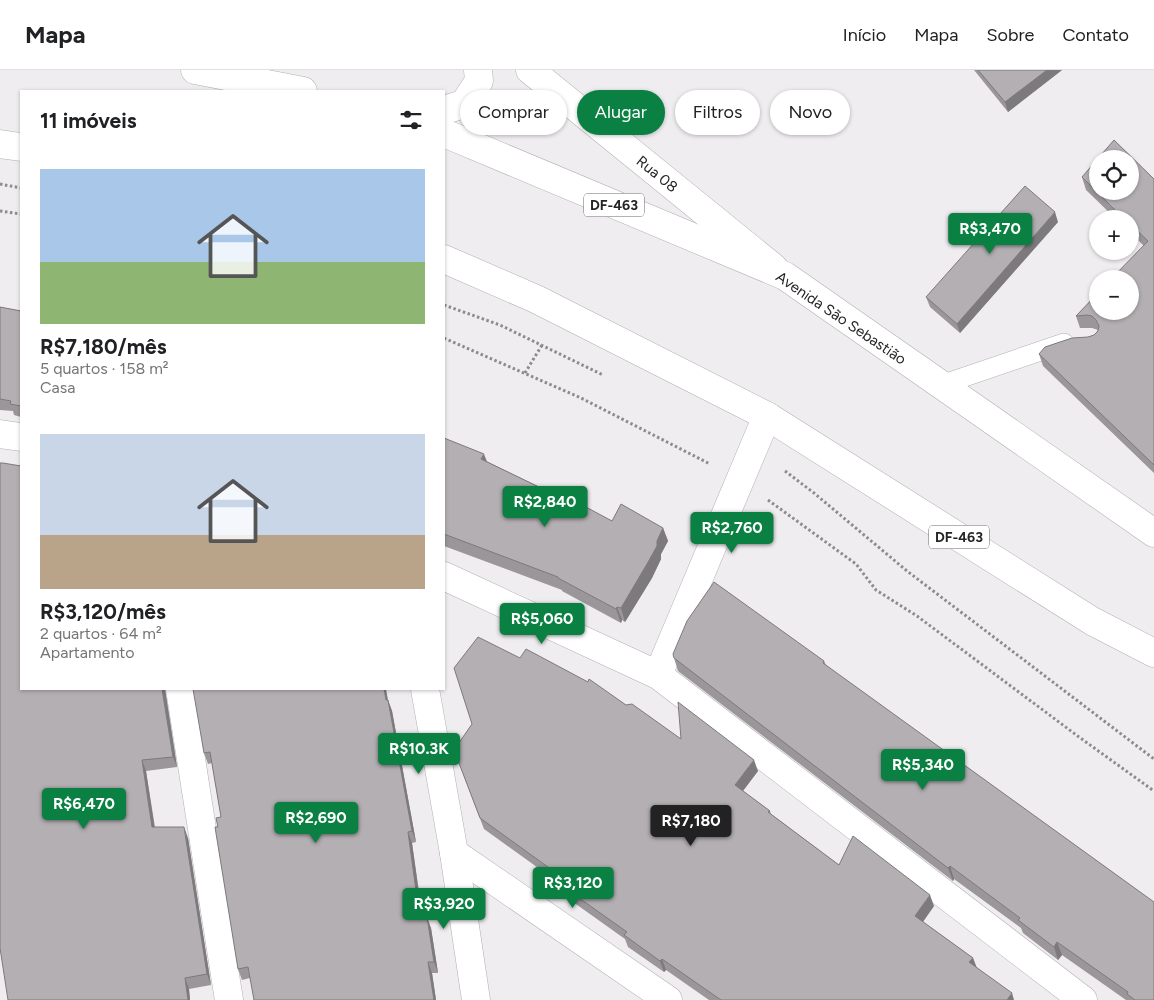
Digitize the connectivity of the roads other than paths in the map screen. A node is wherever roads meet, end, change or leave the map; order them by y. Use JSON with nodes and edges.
{"nodes":[{"id":1,"x":194,"y":70,"type":"edge"},
{"id":2,"x":478,"y":70,"type":"edge"},
{"id":3,"x":530,"y":70,"type":"edge"},
{"id":4,"x":298,"y":90,"type":"edge"},
{"id":5,"x":445,"y":110,"type":"edge"},
{"id":6,"x":445,"y":133,"type":"edge"},
{"id":7,"x":0,"y":144,"type":"edge"},
{"id":8,"x":20,"y":147,"type":"edge"},
{"id":9,"x":445,"y":259,"type":"edge"},
{"id":10,"x":785,"y":276,"type":"junction"},
{"id":11,"x":1083,"y":339,"type":"edge"},
{"id":12,"x":941,"y":385,"type":"junction"},
{"id":13,"x":767,"y":416,"type":"junction"},
{"id":14,"x":0,"y":434,"type":"edge"},
{"id":15,"x":20,"y":437,"type":"edge"},
{"id":16,"x":1154,"y":533,"type":"edge"},
{"id":17,"x":445,"y":576,"type":"edge"},
{"id":18,"x":1154,"y":653,"type":"edge"},
{"id":19,"x":658,"y":675,"type":"junction"},
{"id":20,"x":180,"y":690,"type":"edge"},
{"id":21,"x":425,"y":690,"type":"edge"},
{"id":22,"x":454,"y":853,"type":"junction"},
{"id":23,"x":1077,"y":998,"type":"edge"},
{"id":24,"x":229,"y":1000,"type":"edge"},
{"id":25,"x":476,"y":1000,"type":"edge"},
{"id":26,"x":668,"y":1000,"type":"edge"}],
"edges":[{"from":1,"to":4,"type":"street"},
{"from":2,"to":5,"type":"street"},
{"from":3,"to":10,"type":"street","name":"Rua 08"},
{"from":6,"to":10,"type":"street","name":"Avenida São Sebastião","number":"DF-463"},
{"from":7,"to":8,"type":"street"},
{"from":9,"to":13,"type":"street","number":"DF-463"},
{"from":10,"to":12,"type":"street","name":"Avenida São Sebastião","number":"DF-463"},
{"from":11,"to":12,"type":"lane"},
{"from":12,"to":16,"type":"street","name":"Avenida São Sebastião","number":"DF-463"},
{"from":13,"to":18,"type":"street","number":"DF-463"},
{"from":13,"to":19,"type":"street"},
{"from":14,"to":15,"type":"street"},
{"from":17,"to":19,"type":"street"},
{"from":19,"to":23,"type":"street"},
{"from":20,"to":24,"type":"street"},
{"from":21,"to":22,"type":"street"},
{"from":22,"to":25,"type":"street"},
{"from":22,"to":26,"type":"street"}]}
